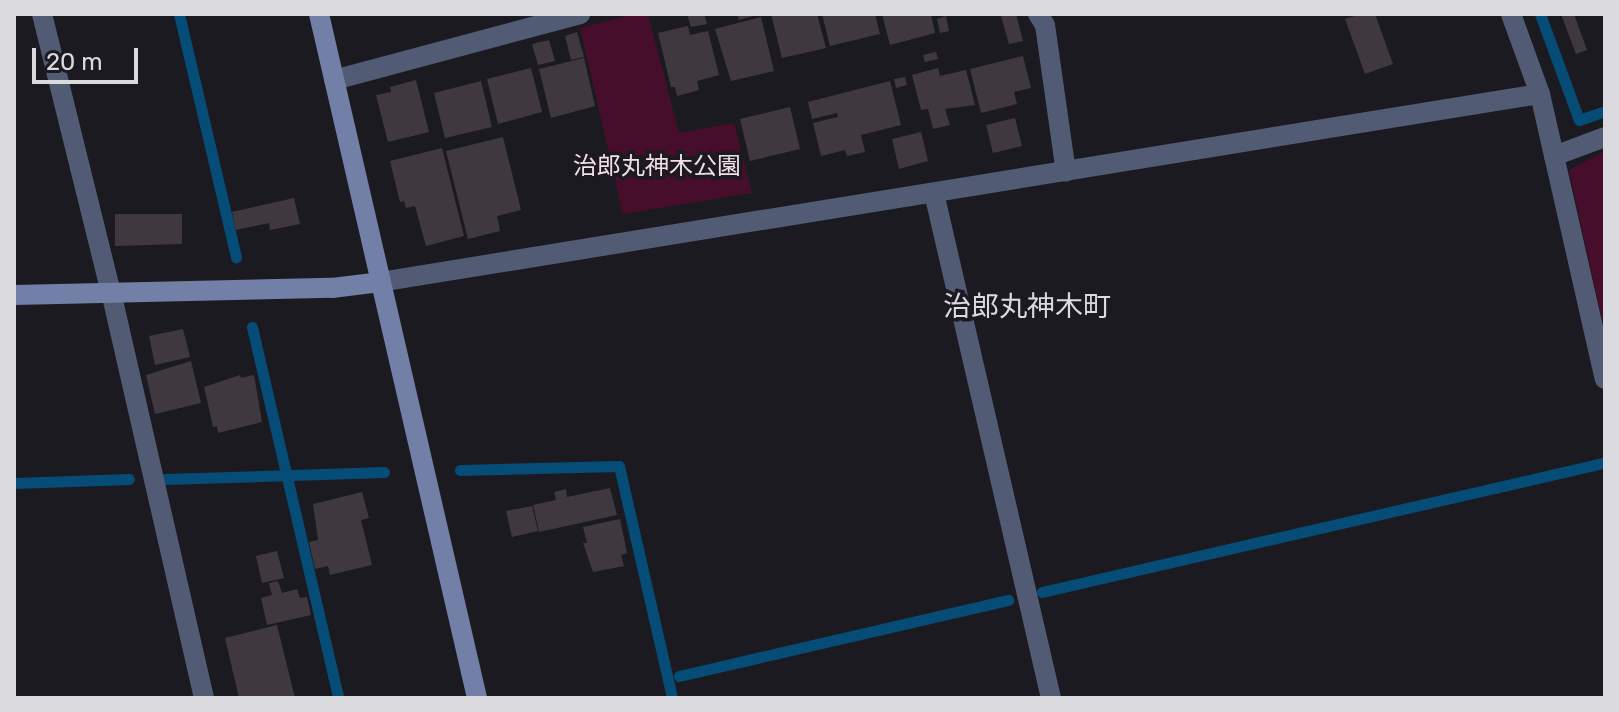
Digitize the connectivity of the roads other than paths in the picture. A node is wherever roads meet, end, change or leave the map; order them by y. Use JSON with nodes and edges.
{"nodes":[{"id":1,"x":42,"y":14,"type":"edge"},
{"id":2,"x":319,"y":14,"type":"edge"},
{"id":3,"x":580,"y":14,"type":"edge"},
{"id":4,"x":1038,"y":14,"type":"edge"},
{"id":5,"x":1511,"y":14,"type":"edge"},
{"id":6,"x":334,"y":80,"type":"junction"},
{"id":7,"x":1540,"y":94,"type":"junction"},
{"id":8,"x":1605,"y":137,"type":"edge"},
{"id":9,"x":1554,"y":156,"type":"junction"},
{"id":10,"x":1066,"y":172,"type":"junction"},
{"id":11,"x":934,"y":193,"type":"junction"},
{"id":12,"x":380,"y":282,"type":"junction"},
{"id":13,"x":111,"y":292,"type":"junction"},
{"id":14,"x":14,"y":295,"type":"edge"},
{"id":15,"x":1605,"y":379,"type":"edge"},
{"id":16,"x":204,"y":698,"type":"edge"},
{"id":17,"x":477,"y":698,"type":"edge"},
{"id":18,"x":1051,"y":698,"type":"edge"}],
"edges":[{"from":1,"to":13,"type":"street"},
{"from":2,"to":6,"type":"street"},
{"from":3,"to":6,"type":"street"},
{"from":4,"to":10,"type":"street"},
{"from":5,"to":7,"type":"street"},
{"from":6,"to":12,"type":"street"},
{"from":7,"to":9,"type":"street"},
{"from":7,"to":10,"type":"street"},
{"from":8,"to":9,"type":"street"},
{"from":9,"to":15,"type":"street"},
{"from":10,"to":11,"type":"street"},
{"from":11,"to":12,"type":"street"},
{"from":11,"to":18,"type":"street"},
{"from":12,"to":13,"type":"street"},
{"from":12,"to":17,"type":"street"},
{"from":13,"to":14,"type":"street"},
{"from":13,"to":16,"type":"street"}]}
